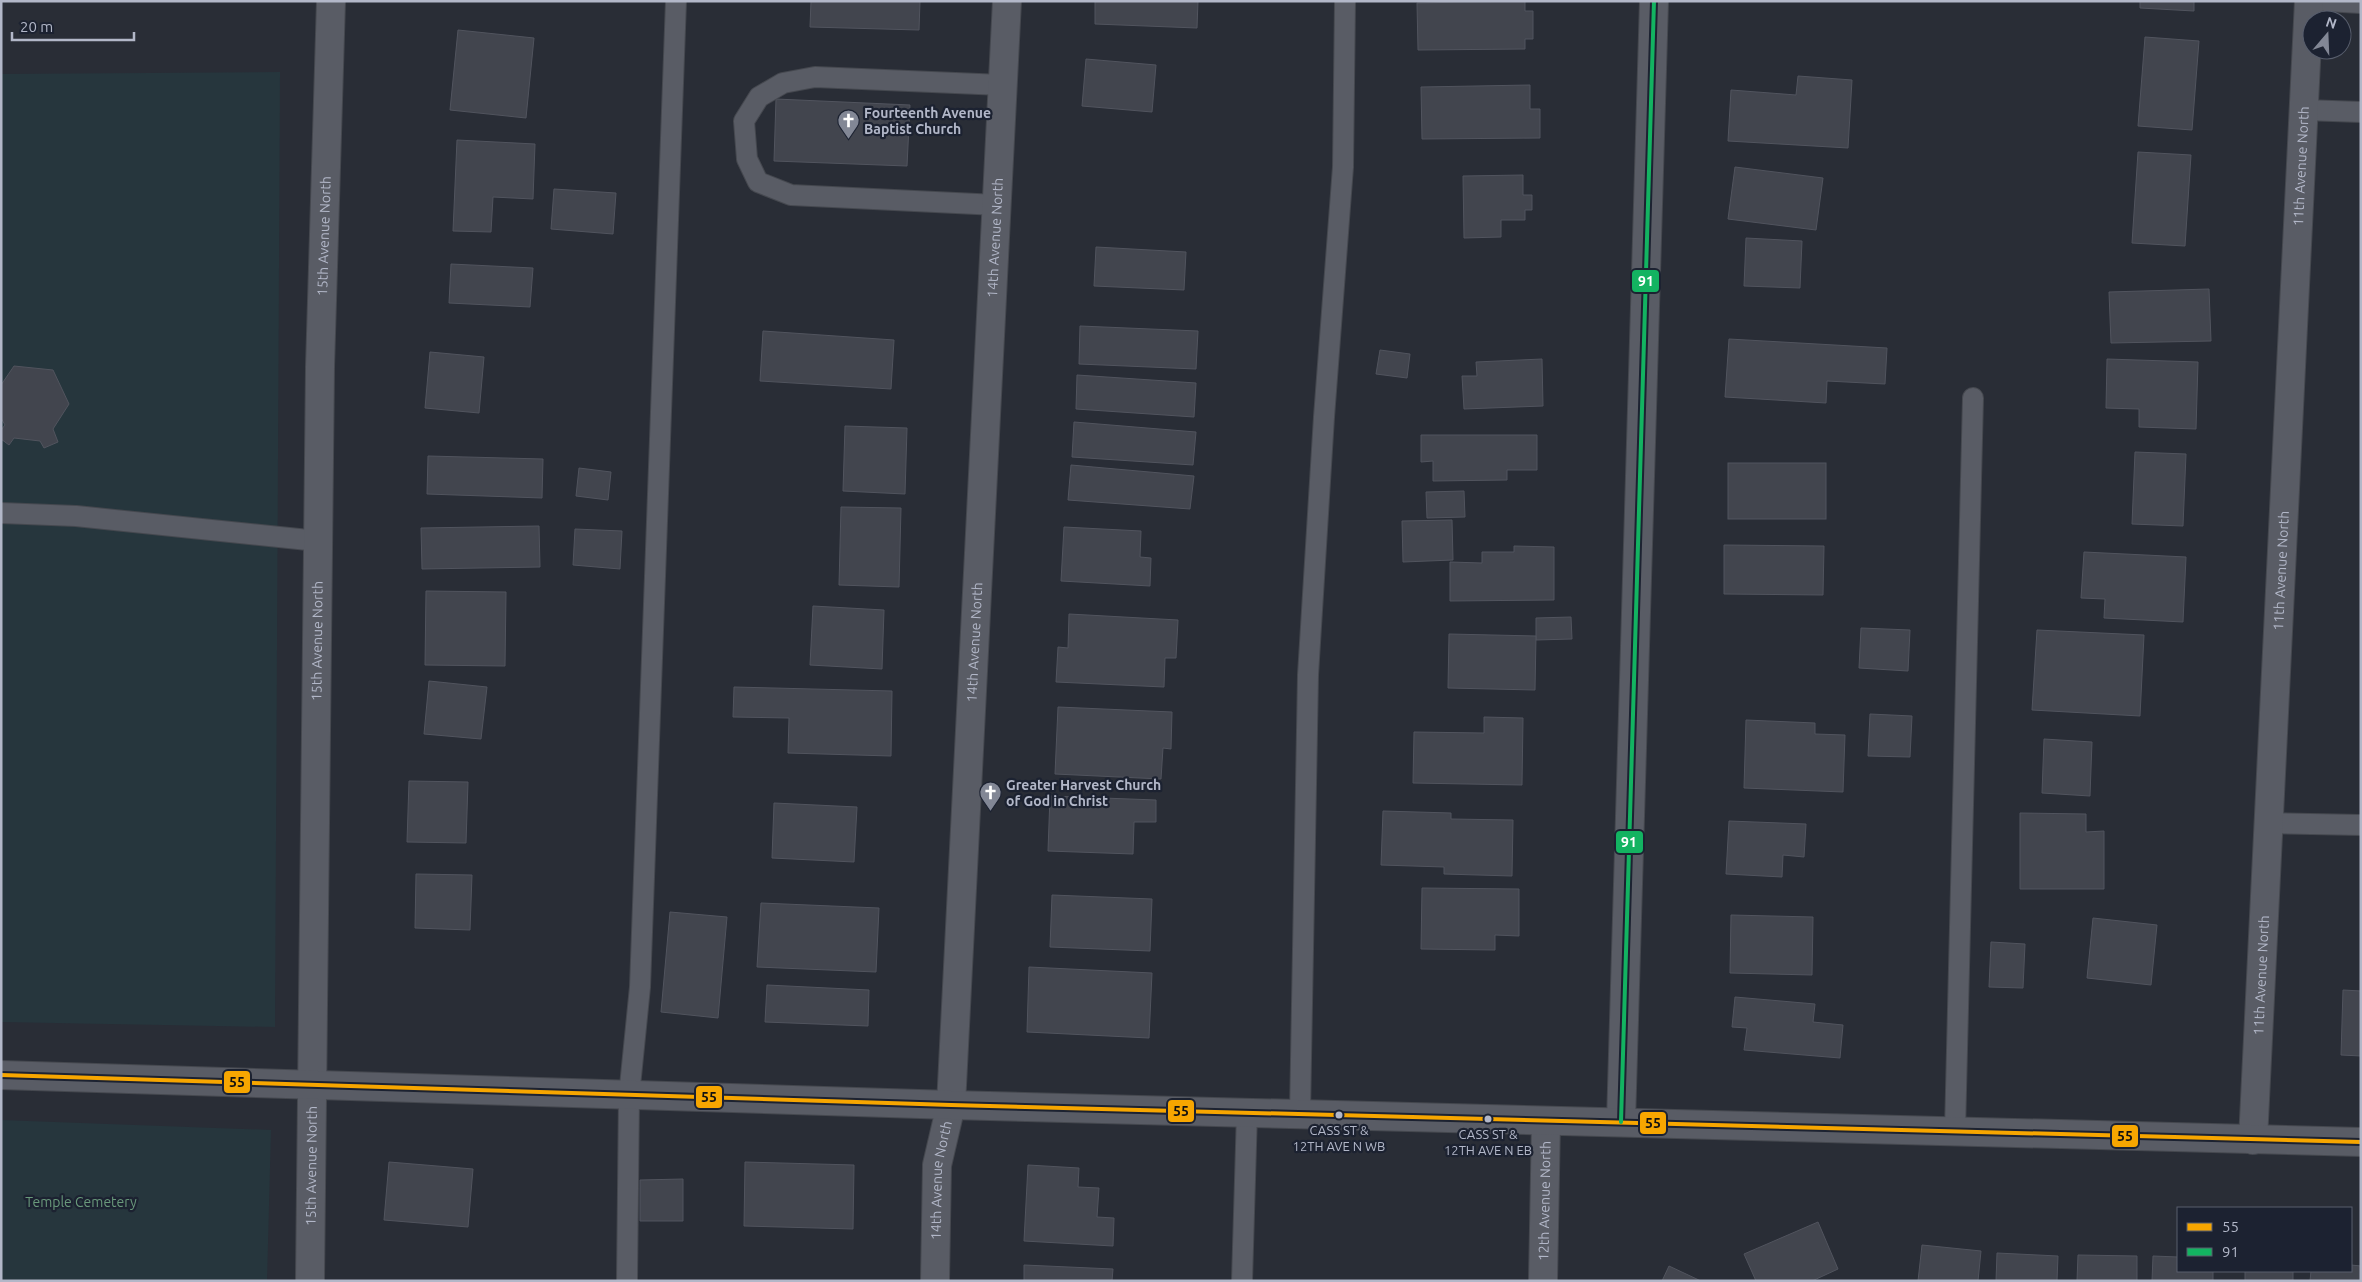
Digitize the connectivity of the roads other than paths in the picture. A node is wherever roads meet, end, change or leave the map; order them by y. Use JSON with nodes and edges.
{"nodes":[{"id":1,"x":332,"y":1,"type":"edge"},
{"id":2,"x":676,"y":1,"type":"edge"},
{"id":3,"x":1007,"y":1,"type":"edge"},
{"id":4,"x":1345,"y":1,"type":"edge"},
{"id":5,"x":1654,"y":1,"type":"edge"},
{"id":6,"x":2309,"y":1,"type":"edge"},
{"id":7,"x":2326,"y":1,"type":"edge"},
{"id":8,"x":2361,"y":3,"type":"edge"},
{"id":9,"x":1002,"y":86,"type":"junction"},
{"id":10,"x":2304,"y":110,"type":"junction"},
{"id":11,"x":2361,"y":112,"type":"edge"},
{"id":12,"x":996,"y":205,"type":"junction"},
{"id":13,"x":1973,"y":398,"type":"dead end"},
{"id":14,"x":1,"y":513,"type":"edge"},
{"id":15,"x":318,"y":541,"type":"junction"},
{"id":16,"x":2268,"y":824,"type":"junction"},
{"id":17,"x":2361,"y":825,"type":"edge"},
{"id":18,"x":1,"y":1075,"type":"edge"},
{"id":19,"x":313,"y":1086,"type":"junction"},
{"id":20,"x":629,"y":1096,"type":"junction"},
{"id":21,"x":951,"y":1105,"type":"junction"},
{"id":22,"x":1247,"y":1112,"type":"junction"},
{"id":23,"x":1300,"y":1114,"type":"junction"},
{"id":24,"x":1546,"y":1121,"type":"junction"},
{"id":25,"x":1621,"y":1122,"type":"junction"},
{"id":26,"x":1955,"y":1132,"type":"junction"},
{"id":27,"x":2253,"y":1140,"type":"junction"},
{"id":28,"x":2361,"y":1142,"type":"edge"},
{"id":29,"x":310,"y":1281,"type":"edge"},
{"id":30,"x":627,"y":1281,"type":"edge"},
{"id":31,"x":935,"y":1281,"type":"edge"},
{"id":32,"x":1242,"y":1281,"type":"edge"},
{"id":33,"x":1543,"y":1281,"type":"edge"}],
"edges":[{"from":1,"to":15,"type":"street","name":"15th Avenue North"},
{"from":2,"to":20,"type":"lane"},
{"from":3,"to":9,"type":"street","name":"14th Avenue North"},
{"from":4,"to":23,"type":"lane"},
{"from":5,"to":25,"type":"street"},
{"from":6,"to":10,"type":"street","name":"11th Avenue North"},
{"from":7,"to":8,"type":"lane"},
{"from":9,"to":12,"type":"street","name":"14th Avenue North"},
{"from":9,"to":12,"type":"lane"},
{"from":10,"to":11,"type":"lane"},
{"from":10,"to":16,"type":"street","name":"11th Avenue North"},
{"from":12,"to":21,"type":"street","name":"14th Avenue North"},
{"from":13,"to":26,"type":"lane"},
{"from":14,"to":15,"type":"lane"},
{"from":15,"to":19,"type":"street","name":"15th Avenue North"},
{"from":16,"to":17,"type":"lane"},
{"from":16,"to":27,"type":"street","name":"11th Avenue North"},
{"from":18,"to":19,"type":"street"},
{"from":19,"to":20,"type":"street"},
{"from":19,"to":29,"type":"street","name":"15th Avenue North"},
{"from":20,"to":21,"type":"street"},
{"from":20,"to":30,"type":"lane"},
{"from":21,"to":22,"type":"street"},
{"from":21,"to":31,"type":"street","name":"14th Avenue North"},
{"from":22,"to":23,"type":"street"},
{"from":22,"to":32,"type":"lane"},
{"from":23,"to":24,"type":"street"},
{"from":24,"to":25,"type":"street"},
{"from":24,"to":33,"type":"street","name":"12th Avenue North"},
{"from":25,"to":26,"type":"street"},
{"from":26,"to":27,"type":"street"},
{"from":27,"to":28,"type":"street"}]}
